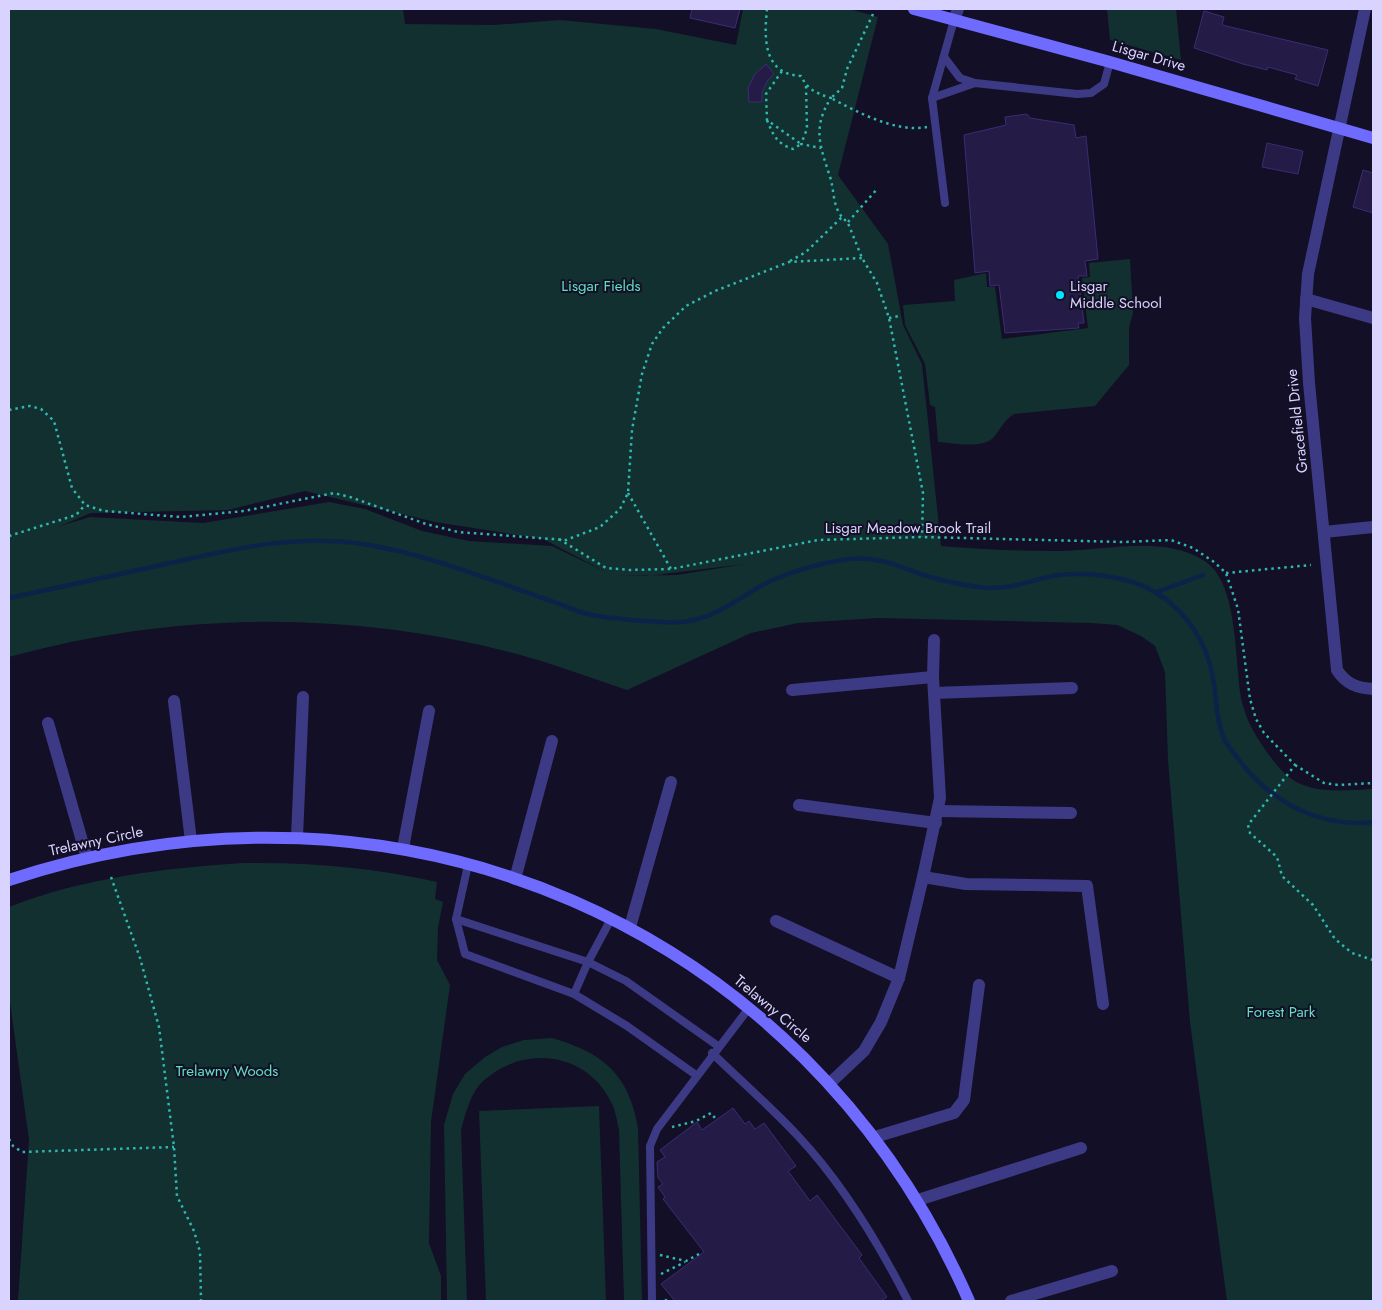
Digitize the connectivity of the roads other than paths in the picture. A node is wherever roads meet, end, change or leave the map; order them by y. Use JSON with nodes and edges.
{"nodes":[{"id":1,"x":914,"y":9,"type":"edge"},
{"id":2,"x":1365,"y":9,"type":"edge"},
{"id":3,"x":956,"y":15,"type":"edge"},
{"id":4,"x":944,"y":57,"type":"junction"},
{"id":5,"x":1110,"y":62,"type":"junction"},
{"id":6,"x":975,"y":83,"type":"junction"},
{"id":7,"x":932,"y":98,"type":"junction"},
{"id":8,"x":1340,"y":128,"type":"junction"},
{"id":9,"x":1373,"y":138,"type":"edge"},
{"id":10,"x":945,"y":203,"type":"dead end"},
{"id":11,"x":1306,"y":299,"type":"junction"},
{"id":12,"x":1373,"y":318,"type":"edge"},
{"id":13,"x":1373,"y":527,"type":"edge"},
{"id":14,"x":1324,"y":532,"type":"junction"},
{"id":15,"x":934,"y":640,"type":"dead end"},
{"id":16,"x":933,"y":677,"type":"junction"},
{"id":17,"x":1072,"y":688,"type":"dead end"},
{"id":18,"x":1373,"y":689,"type":"edge"},
{"id":19,"x":792,"y":690,"type":"dead end"},
{"id":20,"x":934,"y":693,"type":"junction"},
{"id":21,"x":303,"y":697,"type":"dead end"},
{"id":22,"x":174,"y":701,"type":"dead end"},
{"id":23,"x":429,"y":712,"type":"dead end"},
{"id":24,"x":48,"y":723,"type":"dead end"},
{"id":25,"x":552,"y":741,"type":"dead end"},
{"id":26,"x":671,"y":782,"type":"dead end"},
{"id":27,"x":799,"y":805,"type":"dead end"},
{"id":28,"x":1071,"y":813,"type":"dead end"},
{"id":29,"x":937,"y":817,"type":"junction"},
{"id":30,"x":297,"y":837,"type":"junction"},
{"id":31,"x":191,"y":841,"type":"junction"},
{"id":32,"x":404,"y":848,"type":"junction"},
{"id":33,"x":87,"y":858,"type":"junction"},
{"id":34,"x":468,"y":865,"type":"junction"},
{"id":35,"x":923,"y":878,"type":"junction"},
{"id":36,"x":515,"y":879,"type":"junction"},
{"id":37,"x":9,"y":880,"type":"edge"},
{"id":38,"x":612,"y":917,"type":"junction"},
{"id":39,"x":456,"y":919,"type":"junction"},
{"id":40,"x":776,"y":922,"type":"dead end"},
{"id":41,"x":630,"y":927,"type":"junction"},
{"id":42,"x":588,"y":962,"type":"junction"},
{"id":43,"x":899,"y":978,"type":"junction"},
{"id":44,"x":979,"y":985,"type":"dead end"},
{"id":45,"x":574,"y":994,"type":"junction"},
{"id":46,"x":1103,"y":1004,"type":"dead end"},
{"id":47,"x":749,"y":1008,"type":"junction"},
{"id":48,"x":718,"y":1046,"type":"junction"},
{"id":49,"x":712,"y":1053,"type":"junction"},
{"id":50,"x":696,"y":1076,"type":"junction"},
{"id":51,"x":830,"y":1083,"type":"junction"},
{"id":52,"x":875,"y":1137,"type":"junction"},
{"id":53,"x":1081,"y":1148,"type":"dead end"},
{"id":54,"x":918,"y":1200,"type":"junction"},
{"id":55,"x":1112,"y":1271,"type":"dead end"},
{"id":56,"x":652,"y":1301,"type":"edge"},
{"id":57,"x":908,"y":1301,"type":"edge"},
{"id":58,"x":969,"y":1301,"type":"edge"},
{"id":59,"x":1011,"y":1301,"type":"edge"}],
"edges":[{"from":1,"to":3,"type":"street","name":"Lisgar Drive"},
{"from":2,"to":8,"type":"street","name":"Gracefield Drive"},
{"from":3,"to":4,"type":"lane"},
{"from":3,"to":5,"type":"street","name":"Lisgar Drive"},
{"from":4,"to":6,"type":"lane"},
{"from":4,"to":7,"type":"lane"},
{"from":5,"to":6,"type":"lane"},
{"from":5,"to":8,"type":"street","name":"Lisgar Drive"},
{"from":6,"to":7,"type":"lane"},
{"from":7,"to":10,"type":"lane"},
{"from":8,"to":9,"type":"street","name":"Lisgar Drive"},
{"from":8,"to":11,"type":"street","name":"Gracefield Drive"},
{"from":11,"to":12,"type":"street"},
{"from":11,"to":14,"type":"street","name":"Gracefield Drive"},
{"from":13,"to":14,"type":"street"},
{"from":14,"to":18,"type":"street","name":"Gracefield Drive"},
{"from":15,"to":16,"type":"street"},
{"from":16,"to":19,"type":"street"},
{"from":16,"to":20,"type":"street"},
{"from":17,"to":20,"type":"street"},
{"from":20,"to":29,"type":"street"},
{"from":21,"to":30,"type":"street"},
{"from":22,"to":31,"type":"street"},
{"from":23,"to":32,"type":"street"},
{"from":24,"to":33,"type":"street"},
{"from":25,"to":36,"type":"street"},
{"from":26,"to":41,"type":"street"},
{"from":27,"to":29,"type":"street"},
{"from":28,"to":29,"type":"street"},
{"from":29,"to":35,"type":"street"},
{"from":30,"to":31,"type":"street","name":"Trelawny Circle"},
{"from":30,"to":32,"type":"street","name":"Trelawny Circle"},
{"from":31,"to":33,"type":"street","name":"Trelawny Circle"},
{"from":32,"to":34,"type":"street","name":"Trelawny Circle"},
{"from":33,"to":37,"type":"street","name":"Trelawny Circle"},
{"from":34,"to":36,"type":"street","name":"Trelawny Circle"},
{"from":34,"to":39,"type":"lane"},
{"from":35,"to":43,"type":"street"},
{"from":35,"to":46,"type":"street"},
{"from":36,"to":38,"type":"street","name":"Trelawny Circle"},
{"from":38,"to":41,"type":"street","name":"Trelawny Circle"},
{"from":38,"to":42,"type":"lane"},
{"from":39,"to":42,"type":"lane"},
{"from":39,"to":45,"type":"lane"},
{"from":40,"to":43,"type":"street"},
{"from":41,"to":47,"type":"street","name":"Trelawny Circle"},
{"from":42,"to":45,"type":"lane"},
{"from":42,"to":48,"type":"lane"},
{"from":43,"to":51,"type":"street"},
{"from":44,"to":52,"type":"street"},
{"from":45,"to":50,"type":"lane"},
{"from":47,"to":48,"type":"lane"},
{"from":47,"to":51,"type":"street","name":"Trelawny Circle"},
{"from":48,"to":49,"type":"lane"},
{"from":49,"to":50,"type":"lane"},
{"from":49,"to":57,"type":"lane"},
{"from":50,"to":56,"type":"lane"},
{"from":51,"to":52,"type":"street","name":"Trelawny Circle"},
{"from":52,"to":54,"type":"street","name":"Trelawny Circle"},
{"from":53,"to":54,"type":"street"},
{"from":54,"to":58,"type":"street","name":"Trelawny Circle"},
{"from":55,"to":59,"type":"street"}]}
